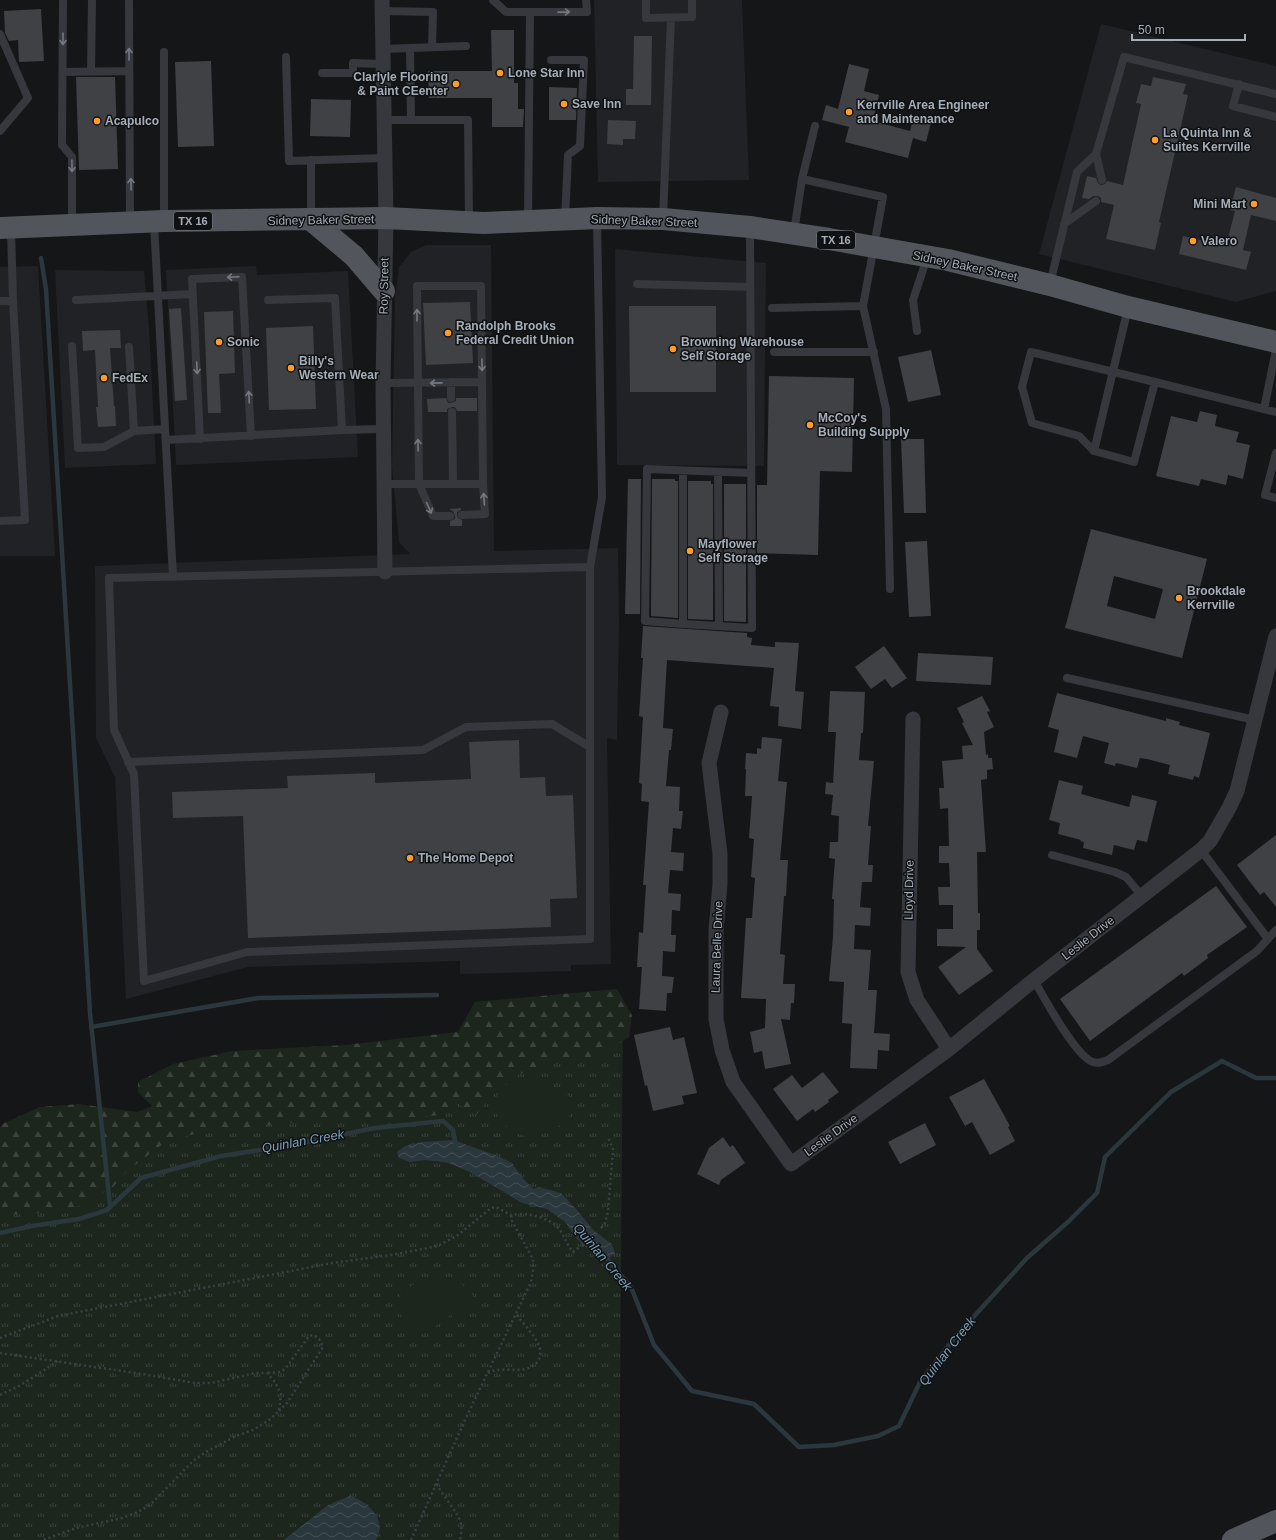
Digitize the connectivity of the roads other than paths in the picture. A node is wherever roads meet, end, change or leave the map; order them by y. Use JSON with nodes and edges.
{"nodes":[{"id":1,"x":63,"y":0,"type":"edge"},
{"id":2,"x":92,"y":0,"type":"edge"},
{"id":3,"x":129,"y":0,"type":"edge"},
{"id":4,"x":493,"y":0,"type":"edge"},
{"id":5,"x":586,"y":0,"type":"edge"},
{"id":6,"x":646,"y":0,"type":"edge"},
{"id":7,"x":692,"y":0,"type":"edge"},
{"id":8,"x":382,"y":6,"type":"edge"},
{"id":9,"x":530,"y":13,"type":"junction"},
{"id":10,"x":671,"y":18,"type":"junction"},
{"id":11,"x":0,"y":34,"type":"edge"},
{"id":12,"x":466,"y":46,"type":"dead end"},
{"id":13,"x":432,"y":47,"type":"junction"},
{"id":14,"x":410,"y":48,"type":"junction"},
{"id":15,"x":164,"y":52,"type":"dead end"},
{"id":16,"x":383,"y":56,"type":"junction"},
{"id":17,"x":286,"y":57,"type":"dead end"},
{"id":18,"x":550,"y":60,"type":"dead end"},
{"id":19,"x":129,"y":71,"type":"junction"},
{"id":20,"x":63,"y":72,"type":"junction"},
{"id":21,"x":91,"y":72,"type":"junction"},
{"id":22,"x":322,"y":72,"type":"dead end"},
{"id":23,"x":1238,"y":84,"type":"junction"},
{"id":24,"x":1276,"y":94,"type":"edge"},
{"id":25,"x":1276,"y":117,"type":"edge"},
{"id":26,"x":384,"y":120,"type":"junction"},
{"id":27,"x":411,"y":120,"type":"junction"},
{"id":28,"x":815,"y":126,"type":"dead end"},
{"id":29,"x":0,"y":131,"type":"edge"},
{"id":30,"x":1096,"y":154,"type":"junction"},
{"id":31,"x":385,"y":158,"type":"junction"},
{"id":32,"x":310,"y":160,"type":"junction"},
{"id":33,"x":802,"y":180,"type":"junction"},
{"id":34,"x":1102,"y":180,"type":"dead end"},
{"id":35,"x":1096,"y":201,"type":"dead end"},
{"id":36,"x":386,"y":218,"type":"junction"},
{"id":37,"x":597,"y":218,"type":"junction"},
{"id":38,"x":663,"y":219,"type":"junction"},
{"id":39,"x":312,"y":220,"type":"junction"},
{"id":40,"x":565,"y":220,"type":"junction"},
{"id":41,"x":528,"y":221,"type":"junction"},
{"id":42,"x":159,"y":222,"type":"junction"},
{"id":43,"x":469,"y":222,"type":"junction"},
{"id":44,"x":130,"y":223,"type":"junction"},
{"id":45,"x":1064,"y":224,"type":"junction"},
{"id":46,"x":72,"y":225,"type":"junction"},
{"id":47,"x":750,"y":227,"type":"junction"},
{"id":48,"x":5,"y":228,"type":"edge"},
{"id":49,"x":793,"y":234,"type":"junction"},
{"id":50,"x":874,"y":247,"type":"junction"},
{"id":51,"x":927,"y":257,"type":"junction"},
{"id":52,"x":637,"y":284,"type":"dead end"},
{"id":53,"x":1050,"y":285,"type":"junction"},
{"id":54,"x":750,"y":287,"type":"junction"},
{"id":55,"x":384,"y":291,"type":"junction"},
{"id":56,"x":193,"y":294,"type":"junction"},
{"id":57,"x":158,"y":295,"type":"junction"},
{"id":58,"x":76,"y":300,"type":"dead end"},
{"id":59,"x":268,"y":300,"type":"dead end"},
{"id":60,"x":0,"y":301,"type":"edge"},
{"id":61,"x":13,"y":301,"type":"junction"},
{"id":62,"x":863,"y":306,"type":"junction"},
{"id":63,"x":1128,"y":307,"type":"junction"},
{"id":64,"x":772,"y":308,"type":"dead end"},
{"id":65,"x":916,"y":331,"type":"dead end"},
{"id":66,"x":1276,"y":342,"type":"edge"},
{"id":67,"x":72,"y":346,"type":"dead end"},
{"id":68,"x":129,"y":347,"type":"dead end"},
{"id":69,"x":1276,"y":350,"type":"edge"},
{"id":70,"x":774,"y":352,"type":"dead end"},
{"id":71,"x":874,"y":352,"type":"junction"},
{"id":72,"x":1113,"y":372,"type":"junction"},
{"id":73,"x":451,"y":382,"type":"junction"},
{"id":74,"x":482,"y":382,"type":"junction"},
{"id":75,"x":1154,"y":382,"type":"junction"},
{"id":76,"x":383,"y":383,"type":"junction"},
{"id":77,"x":418,"y":383,"type":"junction"},
{"id":78,"x":451,"y":398,"type":"dead end"},
{"id":79,"x":1264,"y":409,"type":"junction"},
{"id":80,"x":452,"y":412,"type":"dead end"},
{"id":81,"x":1276,"y":412,"type":"edge"},
{"id":82,"x":165,"y":429,"type":"junction"},
{"id":83,"x":383,"y":429,"type":"junction"},
{"id":84,"x":342,"y":430,"type":"junction"},
{"id":85,"x":134,"y":431,"type":"junction"},
{"id":86,"x":251,"y":436,"type":"junction"},
{"id":87,"x":200,"y":439,"type":"junction"},
{"id":88,"x":166,"y":440,"type":"junction"},
{"id":89,"x":1094,"y":451,"type":"junction"},
{"id":90,"x":1276,"y":453,"type":"edge"},
{"id":91,"x":683,"y":471,"type":"junction"},
{"id":92,"x":718,"y":472,"type":"junction"},
{"id":93,"x":751,"y":473,"type":"junction"},
{"id":94,"x":384,"y":484,"type":"junction"},
{"id":95,"x":419,"y":484,"type":"junction"},
{"id":96,"x":453,"y":484,"type":"junction"},
{"id":97,"x":483,"y":484,"type":"junction"},
{"id":98,"x":1276,"y":498,"type":"edge"},
{"id":99,"x":462,"y":515,"type":"dead end"},
{"id":100,"x":450,"y":516,"type":"dead end"},
{"id":101,"x":0,"y":521,"type":"edge"},
{"id":102,"x":590,"y":567,"type":"junction"},
{"id":103,"x":385,"y":572,"type":"junction"},
{"id":104,"x":173,"y":577,"type":"junction"},
{"id":105,"x":890,"y":589,"type":"dead end"},
{"id":106,"x":683,"y":624,"type":"junction"},
{"id":107,"x":719,"y":626,"type":"junction"},
{"id":108,"x":1275,"y":643,"type":"edge"},
{"id":109,"x":1067,"y":678,"type":"dead end"},
{"id":110,"x":721,"y":712,"type":"dead end"},
{"id":111,"x":913,"y":719,"type":"dead end"},
{"id":112,"x":1255,"y":720,"type":"junction"},
{"id":113,"x":590,"y":747,"type":"junction"},
{"id":114,"x":128,"y":762,"type":"junction"},
{"id":115,"x":1201,"y":850,"type":"junction"},
{"id":116,"x":1052,"y":855,"type":"dead end"},
{"id":117,"x":1142,"y":896,"type":"junction"},
{"id":118,"x":1276,"y":930,"type":"edge"},
{"id":119,"x":1268,"y":939,"type":"junction"},
{"id":120,"x":1034,"y":980,"type":"junction"},
{"id":121,"x":950,"y":1049,"type":"junction"},
{"id":122,"x":791,"y":1164,"type":"joint"},
{"id":123,"x":1276,"y":1521,"type":"edge"},
{"id":124,"x":1233,"y":1540,"type":"edge"}],
"edges":[{"from":1,"to":20,"type":"lane","one_way":true},
{"from":2,"to":21,"type":"lane"},
{"from":19,"to":3,"type":"lane","one_way":true},
{"from":4,"to":9,"type":"lane"},
{"from":9,"to":5,"type":"lane","one_way":true},
{"from":6,"to":10,"type":"lane"},
{"from":7,"to":10,"type":"lane"},
{"from":8,"to":13,"type":"lane"},
{"from":8,"to":16,"type":"street","name":"Roy Street"},
{"from":9,"to":41,"type":"lane"},
{"from":10,"to":38,"type":"lane"},
{"from":11,"to":29,"type":"lane"},
{"from":12,"to":13,"type":"lane"},
{"from":13,"to":14,"type":"lane"},
{"from":14,"to":16,"type":"lane"},
{"from":14,"to":27,"type":"lane"},
{"from":15,"to":42,"type":"lane"},
{"from":16,"to":22,"type":"lane"},
{"from":16,"to":26,"type":"street","name":"Roy Street"},
{"from":17,"to":32,"type":"lane"},
{"from":18,"to":40,"type":"lane"},
{"from":19,"to":21,"type":"lane"},
{"from":44,"to":19,"type":"lane","one_way":true},
{"from":20,"to":21,"type":"lane"},
{"from":20,"to":46,"type":"lane","one_way":true},
{"from":23,"to":24,"type":"lane"},
{"from":23,"to":25,"type":"lane"},
{"from":23,"to":30,"type":"lane"},
{"from":26,"to":27,"type":"lane"},
{"from":26,"to":31,"type":"street","name":"Roy Street"},
{"from":27,"to":43,"type":"lane"},
{"from":28,"to":33,"type":"lane"},
{"from":30,"to":34,"type":"lane"},
{"from":30,"to":45,"type":"lane"},
{"from":31,"to":32,"type":"lane"},
{"from":31,"to":36,"type":"street","name":"Roy Street"},
{"from":32,"to":39,"type":"lane"},
{"from":33,"to":49,"type":"lane"},
{"from":33,"to":50,"type":"lane"},
{"from":35,"to":45,"type":"lane"},
{"from":36,"to":39,"type":"main road","name":"Sidney Baker Street","number":"TX 16"},
{"from":36,"to":43,"type":"main road","name":"Sidney Baker Street","number":"TX 16"},
{"from":36,"to":55,"type":"street","name":"Roy Street"},
{"from":37,"to":38,"type":"main road","name":"Sidney Baker Street","number":"TX 16"},
{"from":37,"to":40,"type":"main road","name":"Sidney Baker Street","number":"TX 16"},
{"from":37,"to":102,"type":"lane"},
{"from":38,"to":47,"type":"main road","name":"Sidney Baker Street","number":"TX 16"},
{"from":39,"to":42,"type":"main road","name":"Sidney Baker Street","number":"TX 16"},
{"from":39,"to":55,"type":"main road"},
{"from":40,"to":41,"type":"main road","name":"Sidney Baker Street","number":"TX 16"},
{"from":41,"to":43,"type":"main road","name":"Sidney Baker Street","number":"TX 16"},
{"from":42,"to":44,"type":"main road","name":"Sidney Baker Street","number":"TX 16"},
{"from":42,"to":57,"type":"lane"},
{"from":44,"to":46,"type":"main road","name":"Sidney Baker Street","number":"TX 16"},
{"from":45,"to":53,"type":"lane"},
{"from":46,"to":48,"type":"main road","name":"Sidney Baker Street","number":"TX 16"},
{"from":47,"to":49,"type":"main road","name":"Sidney Baker Street","number":"TX 16"},
{"from":47,"to":54,"type":"lane"},
{"from":48,"to":61,"type":"lane"},
{"from":49,"to":50,"type":"main road","name":"Sidney Baker Street","number":"TX 16"},
{"from":50,"to":51,"type":"main road","name":"Sidney Baker Street","number":"TX 16"},
{"from":50,"to":62,"type":"lane"},
{"from":51,"to":53,"type":"main road","name":"Sidney Baker Street","number":"TX 16"},
{"from":51,"to":65,"type":"lane"},
{"from":52,"to":54,"type":"lane"},
{"from":53,"to":63,"type":"main road","name":"Sidney Baker Street","number":"TX 16"},
{"from":54,"to":93,"type":"lane"},
{"from":55,"to":76,"type":"street","name":"Roy Street"},
{"from":56,"to":57,"type":"lane"},
{"from":86,"to":56,"type":"lane","one_way":true},
{"from":56,"to":87,"type":"lane","one_way":true},
{"from":57,"to":58,"type":"lane"},
{"from":57,"to":82,"type":"lane"},
{"from":59,"to":84,"type":"lane"},
{"from":60,"to":61,"type":"lane"},
{"from":61,"to":101,"type":"lane"},
{"from":62,"to":64,"type":"lane"},
{"from":62,"to":71,"type":"lane"},
{"from":63,"to":66,"type":"main road","name":"Sidney Baker Street","number":"TX 16"},
{"from":63,"to":72,"type":"lane"},
{"from":67,"to":85,"type":"lane"},
{"from":68,"to":85,"type":"lane"},
{"from":69,"to":79,"type":"lane"},
{"from":70,"to":71,"type":"lane"},
{"from":71,"to":105,"type":"lane"},
{"from":72,"to":75,"type":"lane"},
{"from":72,"to":89,"type":"lane"},
{"from":72,"to":89,"type":"lane"},
{"from":73,"to":74,"type":"lane"},
{"from":73,"to":77,"type":"lane","one_way":true},
{"from":73,"to":78,"type":"lane"},
{"from":77,"to":74,"type":"lane","one_way":true},
{"from":74,"to":97,"type":"lane"},
{"from":75,"to":79,"type":"lane"},
{"from":75,"to":89,"type":"lane"},
{"from":76,"to":77,"type":"lane"},
{"from":76,"to":83,"type":"street","name":"Roy Street"},
{"from":95,"to":77,"type":"lane","one_way":true},
{"from":79,"to":81,"type":"lane"},
{"from":80,"to":96,"type":"lane"},
{"from":82,"to":85,"type":"lane"},
{"from":82,"to":88,"type":"lane"},
{"from":83,"to":84,"type":"lane"},
{"from":83,"to":94,"type":"street","name":"Roy Street"},
{"from":84,"to":86,"type":"lane"},
{"from":86,"to":87,"type":"lane"},
{"from":87,"to":88,"type":"lane"},
{"from":88,"to":104,"type":"lane"},
{"from":90,"to":98,"type":"lane"},
{"from":91,"to":92,"type":"lane"},
{"from":91,"to":106,"type":"lane"},
{"from":91,"to":106,"type":"lane"},
{"from":92,"to":93,"type":"lane"},
{"from":92,"to":107,"type":"lane"},
{"from":93,"to":107,"type":"lane"},
{"from":94,"to":95,"type":"lane"},
{"from":94,"to":103,"type":"street","name":"Roy Street"},
{"from":95,"to":96,"type":"lane"},
{"from":95,"to":100,"type":"lane","one_way":true},
{"from":96,"to":97,"type":"lane"},
{"from":99,"to":97,"type":"lane","one_way":true},
{"from":102,"to":103,"type":"lane"},
{"from":102,"to":113,"type":"lane"},
{"from":103,"to":104,"type":"lane"},
{"from":104,"to":114,"type":"lane"},
{"from":106,"to":107,"type":"lane"},
{"from":108,"to":112,"type":"street","name":"Leslie Drive"},
{"from":109,"to":112,"type":"lane"},
{"from":110,"to":122,"type":"street","name":"Laura Belle Drive"},
{"from":111,"to":121,"type":"street","name":"Lloyd Drive"},
{"from":112,"to":115,"type":"street","name":"Leslie Drive"},
{"from":113,"to":114,"type":"lane"},
{"from":113,"to":114,"type":"lane"},
{"from":115,"to":117,"type":"street","name":"Leslie Drive"},
{"from":115,"to":119,"type":"lane"},
{"from":116,"to":117,"type":"lane"},
{"from":117,"to":120,"type":"street","name":"Leslie Drive"},
{"from":118,"to":119,"type":"lane"},
{"from":119,"to":120,"type":"lane"},
{"from":120,"to":121,"type":"street","name":"Leslie Drive"},
{"from":121,"to":122,"type":"street","name":"Leslie Drive"},
{"from":123,"to":124,"type":"main road"}]}
